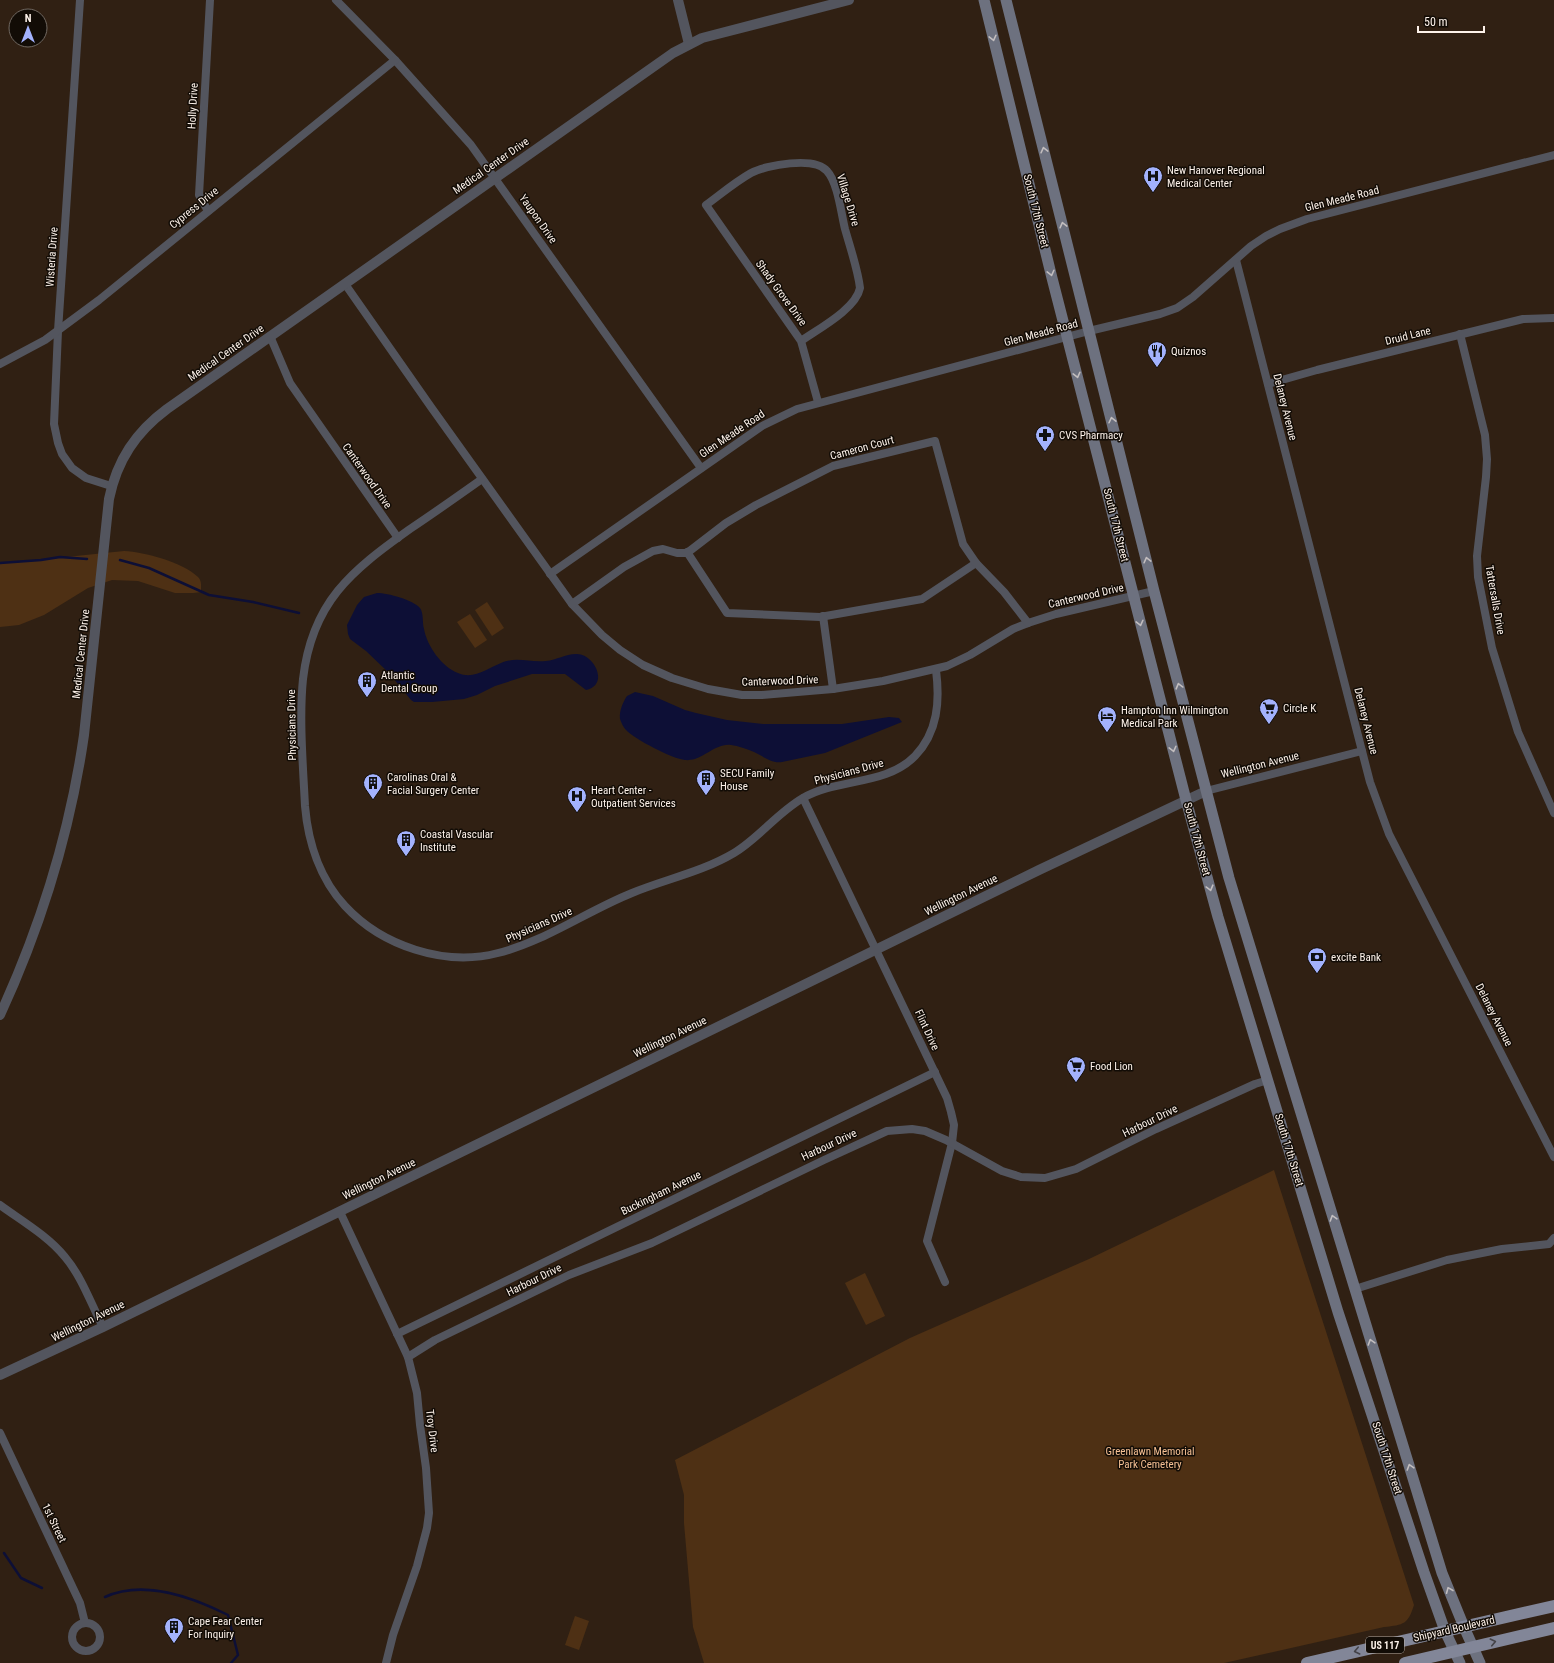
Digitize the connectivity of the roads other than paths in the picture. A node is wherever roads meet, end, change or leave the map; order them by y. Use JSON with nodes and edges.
{"nodes":[{"id":1,"x":80,"y":0,"type":"edge"},
{"id":2,"x":210,"y":0,"type":"edge"},
{"id":3,"x":336,"y":0,"type":"edge"},
{"id":4,"x":678,"y":0,"type":"edge"},
{"id":5,"x":849,"y":0,"type":"edge"},
{"id":6,"x":984,"y":0,"type":"edge"},
{"id":7,"x":1006,"y":0,"type":"edge"},
{"id":8,"x":689,"y":44,"type":"junction"},
{"id":9,"x":395,"y":60,"type":"junction"},
{"id":10,"x":1554,"y":155,"type":"edge"},
{"id":11,"x":495,"y":178,"type":"junction"},
{"id":12,"x":706,"y":205,"type":"joint"},
{"id":13,"x":208,"y":211,"type":"junction"},
{"id":14,"x":1236,"y":260,"type":"junction"},
{"id":15,"x":346,"y":284,"type":"junction"},
{"id":16,"x":1554,"y":318,"type":"edge"},
{"id":17,"x":58,"y":331,"type":"junction"},
{"id":18,"x":1090,"y":331,"type":"junction"},
{"id":19,"x":1460,"y":334,"type":"junction"},
{"id":20,"x":270,"y":336,"type":"junction"},
{"id":21,"x":1068,"y":337,"type":"junction"},
{"id":22,"x":801,"y":341,"type":"junction"},
{"id":23,"x":0,"y":364,"type":"edge"},
{"id":24,"x":1268,"y":384,"type":"junction"},
{"id":25,"x":818,"y":402,"type":"junction"},
{"id":26,"x":701,"y":468,"type":"junction"},
{"id":27,"x":482,"y":479,"type":"junction"},
{"id":28,"x":111,"y":486,"type":"junction"},
{"id":29,"x":398,"y":538,"type":"junction"},
{"id":30,"x":687,"y":552,"type":"junction"},
{"id":31,"x":976,"y":563,"type":"junction"},
{"id":32,"x":550,"y":574,"type":"junction"},
{"id":33,"x":1154,"y":591,"type":"junction"},
{"id":34,"x":1134,"y":596,"type":"junction"},
{"id":35,"x":572,"y":604,"type":"junction"},
{"id":36,"x":823,"y":616,"type":"junction"},
{"id":37,"x":1028,"y":623,"type":"junction"},
{"id":38,"x":936,"y":670,"type":"junction"},
{"id":39,"x":833,"y":689,"type":"junction"},
{"id":40,"x":1362,"y":751,"type":"junction"},
{"id":41,"x":1206,"y":791,"type":"junction"},
{"id":42,"x":803,"y":798,"type":"junction"},
{"id":43,"x":1186,"y":800,"type":"junction"},
{"id":44,"x":1554,"y":813,"type":"edge"},
{"id":45,"x":877,"y":949,"type":"junction"},
{"id":46,"x":0,"y":1014,"type":"edge"},
{"id":47,"x":935,"y":1072,"type":"junction"},
{"id":48,"x":1268,"y":1080,"type":"junction"},
{"id":49,"x":952,"y":1143,"type":"junction"},
{"id":50,"x":1554,"y":1157,"type":"edge"},
{"id":51,"x":0,"y":1205,"type":"edge"},
{"id":52,"x":340,"y":1212,"type":"junction"},
{"id":53,"x":1554,"y":1238,"type":"edge"},
{"id":54,"x":945,"y":1282,"type":"dead end"},
{"id":55,"x":1355,"y":1290,"type":"junction"},
{"id":56,"x":103,"y":1327,"type":"junction"},
{"id":57,"x":397,"y":1334,"type":"junction"},
{"id":58,"x":408,"y":1357,"type":"junction"},
{"id":59,"x":0,"y":1375,"type":"edge"},
{"id":60,"x":0,"y":1433,"type":"edge"},
{"id":61,"x":1554,"y":1606,"type":"edge"},
{"id":62,"x":85,"y":1623,"type":"dead end"},
{"id":63,"x":1464,"y":1627,"type":"junction"},
{"id":64,"x":1554,"y":1628,"type":"edge"},
{"id":65,"x":1445,"y":1631,"type":"junction"},
{"id":66,"x":1472,"y":1647,"type":"junction"},
{"id":67,"x":1455,"y":1651,"type":"junction"},
{"id":68,"x":386,"y":1663,"type":"edge"},
{"id":69,"x":1307,"y":1663,"type":"edge"},
{"id":70,"x":1405,"y":1663,"type":"edge"},
{"id":71,"x":1460,"y":1663,"type":"edge"},
{"id":72,"x":1480,"y":1663,"type":"edge"}],
"edges":[{"from":1,"to":17,"type":"street","name":"Wisteria Drive"},
{"from":2,"to":13,"type":"street","name":"Holly Drive"},
{"from":3,"to":9,"type":"street","name":"Yaupon Drive"},
{"from":4,"to":8,"type":"street"},
{"from":5,"to":8,"type":"street","name":"Medical Center Drive"},
{"from":6,"to":21,"type":"main road","name":"South 17th Street","one_way":true},
{"from":18,"to":7,"type":"main road","name":"South 17th Street","one_way":true},
{"from":8,"to":11,"type":"street","name":"Medical Center Drive"},
{"from":9,"to":11,"type":"street","name":"Yaupon Drive"},
{"from":9,"to":13,"type":"street","name":"Cypress Drive"},
{"from":10,"to":14,"type":"street","name":"Glen Meade Road"},
{"from":11,"to":15,"type":"street","name":"Medical Center Drive"},
{"from":11,"to":26,"type":"street","name":"Yaupon Drive"},
{"from":12,"to":22,"type":"street","name":"Shady Grove Drive"},
{"from":12,"to":22,"type":"street","name":"Village Drive"},
{"from":13,"to":17,"type":"street","name":"Cypress Drive"},
{"from":14,"to":18,"type":"street","name":"Glen Meade Road"},
{"from":14,"to":24,"type":"street","name":"Delaney Avenue"},
{"from":15,"to":20,"type":"street","name":"Medical Center Drive"},
{"from":15,"to":27,"type":"street","name":"Canterwood Drive"},
{"from":16,"to":19,"type":"street","name":"Druid Lane"},
{"from":17,"to":23,"type":"street","name":"Cypress Drive"},
{"from":17,"to":28,"type":"street","name":"Wisteria Drive"},
{"from":18,"to":21,"type":"street","name":"Glen Meade Road"},
{"from":33,"to":18,"type":"main road","name":"South 17th Street","one_way":true},
{"from":19,"to":24,"type":"street","name":"Druid Lane"},
{"from":19,"to":44,"type":"street","name":"Tattersalls Drive"},
{"from":20,"to":28,"type":"street","name":"Medical Center Drive"},
{"from":20,"to":29,"type":"street","name":"Canterwood Drive"},
{"from":21,"to":25,"type":"street","name":"Glen Meade Road"},
{"from":21,"to":34,"type":"main road","name":"South 17th Street","one_way":true},
{"from":22,"to":25,"type":"street","name":"Shady Grove Drive"},
{"from":24,"to":40,"type":"street","name":"Delaney Avenue"},
{"from":25,"to":26,"type":"street","name":"Glen Meade Road"},
{"from":26,"to":32,"type":"street","name":"Glen Meade Road"},
{"from":27,"to":29,"type":"street"},
{"from":27,"to":32,"type":"street","name":"Canterwood Drive"},
{"from":28,"to":46,"type":"street","name":"Medical Center Drive"},
{"from":29,"to":42,"type":"street","name":"Physicians Drive"},
{"from":30,"to":31,"type":"street","name":"Cameron Court"},
{"from":30,"to":35,"type":"street"},
{"from":30,"to":36,"type":"street"},
{"from":31,"to":36,"type":"street"},
{"from":31,"to":37,"type":"street","name":"Cameron Court"},
{"from":32,"to":35,"type":"street","name":"Canterwood Drive"},
{"from":33,"to":34,"type":"street","name":"Canterwood Drive"},
{"from":41,"to":33,"type":"main road","name":"South 17th Street","one_way":true},
{"from":34,"to":37,"type":"street","name":"Canterwood Drive"},
{"from":34,"to":43,"type":"main road","name":"South 17th Street","one_way":true},
{"from":35,"to":39,"type":"street","name":"Canterwood Drive"},
{"from":36,"to":39,"type":"street"},
{"from":37,"to":38,"type":"street","name":"Canterwood Drive"},
{"from":38,"to":39,"type":"street","name":"Canterwood Drive"},
{"from":38,"to":42,"type":"street","name":"Physicians Drive"},
{"from":40,"to":41,"type":"street","name":"Wellington Avenue"},
{"from":40,"to":50,"type":"street","name":"Delaney Avenue"},
{"from":41,"to":43,"type":"street","name":"Wellington Avenue"},
{"from":55,"to":41,"type":"main road","name":"South 17th Street","one_way":true},
{"from":42,"to":45,"type":"street","name":"Flint Drive"},
{"from":43,"to":45,"type":"street","name":"Wellington Avenue"},
{"from":43,"to":48,"type":"main road","name":"South 17th Street","one_way":true},
{"from":45,"to":47,"type":"street","name":"Flint Drive"},
{"from":45,"to":52,"type":"street","name":"Wellington Avenue"},
{"from":47,"to":49,"type":"street","name":"Flint Drive"},
{"from":47,"to":57,"type":"street","name":"Buckingham Avenue"},
{"from":48,"to":49,"type":"street","name":"Harbour Drive"},
{"from":48,"to":65,"type":"main road","name":"South 17th Street"},
{"from":49,"to":54,"type":"street","name":"Flint Drive"},
{"from":49,"to":58,"type":"street","name":"Harbour Drive"},
{"from":51,"to":56,"type":"street"},
{"from":52,"to":56,"type":"street","name":"Wellington Avenue"},
{"from":52,"to":57,"type":"street","name":"Troy Drive"},
{"from":53,"to":55,"type":"street"},
{"from":63,"to":55,"type":"main road","name":"South 17th Street","one_way":true},
{"from":56,"to":59,"type":"street","name":"Wellington Avenue"},
{"from":57,"to":58,"type":"street","name":"Troy Drive"},
{"from":58,"to":68,"type":"street","name":"Troy Drive"},
{"from":60,"to":62,"type":"street","name":"1st Street"},
{"from":61,"to":63,"type":"main road","name":"Shipyard Boulevard","number":"US 117"},
{"from":63,"to":65,"type":"main road","name":"Shipyard Boulevard","number":"US 117"},
{"from":63,"to":66,"type":"main road","name":"South 17th Street"},
{"from":66,"to":64,"type":"main road","name":"Shipyard Boulevard","number":"US 117","one_way":true},
{"from":65,"to":67,"type":"main road","name":"South 17th Street"},
{"from":65,"to":69,"type":"main road","name":"Shipyard Boulevard","number":"US 117","one_way":true},
{"from":66,"to":67,"type":"main road","name":"Shipyard Boulevard","number":"US 117"},
{"from":66,"to":72,"type":"main road","name":"South 17th Street"},
{"from":67,"to":70,"type":"main road","name":"Shipyard Boulevard","number":"US 117"},
{"from":67,"to":71,"type":"main road","name":"South 17th Street"}]}
